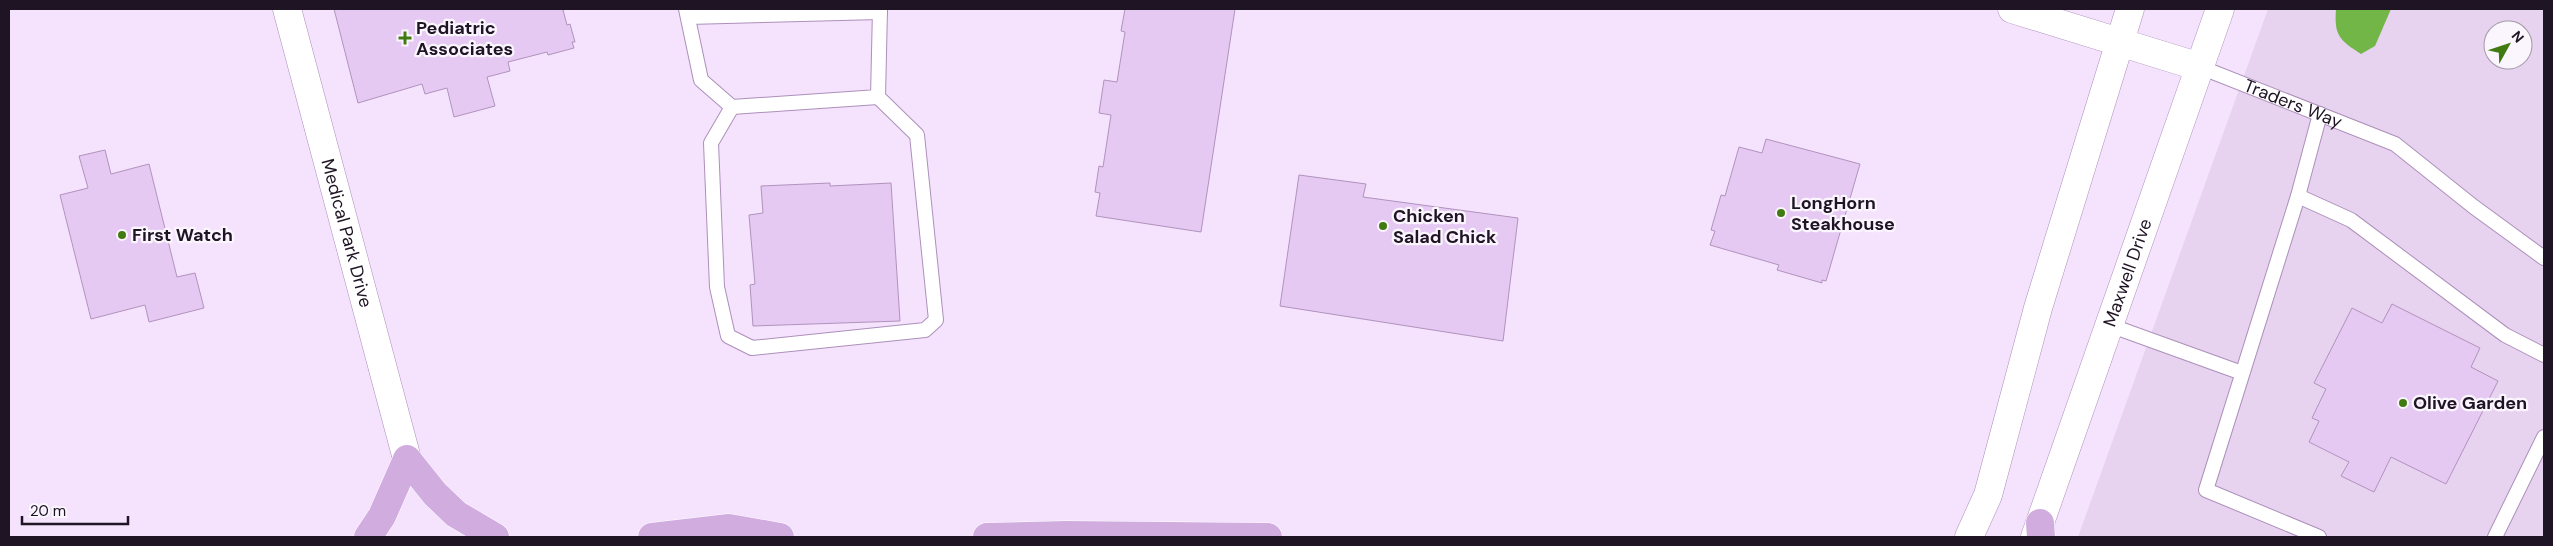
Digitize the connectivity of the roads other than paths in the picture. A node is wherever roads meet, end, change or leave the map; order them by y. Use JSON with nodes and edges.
{"nodes":[{"id":1,"x":287,"y":9,"type":"edge"},
{"id":2,"x":2012,"y":9,"type":"edge"},
{"id":3,"x":2130,"y":9,"type":"edge"},
{"id":4,"x":2220,"y":9,"type":"edge"},
{"id":5,"x":880,"y":10,"type":"edge"},
{"id":6,"x":687,"y":13,"type":"edge"},
{"id":7,"x":2119,"y":43,"type":"junction"},
{"id":8,"x":2200,"y":67,"type":"junction"},
{"id":9,"x":878,"y":97,"type":"junction"},
{"id":10,"x":732,"y":107,"type":"junction"},
{"id":11,"x":2320,"y":114,"type":"junction"},
{"id":12,"x":2298,"y":196,"type":"junction"},
{"id":13,"x":2544,"y":258,"type":"edge"},
{"id":14,"x":2110,"y":326,"type":"junction"},
{"id":15,"x":2544,"y":355,"type":"edge"},
{"id":16,"x":2242,"y":373,"type":"junction"},
{"id":17,"x":2544,"y":437,"type":"edge"},
{"id":18,"x":407,"y":458,"type":"junction"},
{"id":19,"x":2039,"y":532,"type":"edge"},
{"id":20,"x":368,"y":537,"type":"edge"},
{"id":21,"x":495,"y":537,"type":"edge"},
{"id":22,"x":652,"y":537,"type":"edge"},
{"id":23,"x":780,"y":537,"type":"edge"},
{"id":24,"x":987,"y":537,"type":"edge"},
{"id":25,"x":1268,"y":537,"type":"edge"},
{"id":26,"x":1969,"y":537,"type":"edge"},
{"id":27,"x":2319,"y":537,"type":"edge"},
{"id":28,"x":2496,"y":537,"type":"edge"}],
"edges":[{"from":1,"to":18,"type":"street","name":"Medical Park Drive"},
{"from":2,"to":7,"type":"street","name":"Traders Way"},
{"from":3,"to":7,"type":"street"},
{"from":4,"to":8,"type":"street","name":"Maxwell Drive"},
{"from":5,"to":6,"type":"lane"},
{"from":5,"to":9,"type":"lane"},
{"from":6,"to":10,"type":"lane"},
{"from":7,"to":8,"type":"street","name":"Traders Way"},
{"from":7,"to":26,"type":"street"},
{"from":8,"to":11,"type":"lane","name":"Traders Way"},
{"from":8,"to":14,"type":"street","name":"Maxwell Drive"},
{"from":9,"to":10,"type":"lane"},
{"from":9,"to":10,"type":"lane"},
{"from":11,"to":12,"type":"lane"},
{"from":11,"to":13,"type":"lane","name":"Traders Way"},
{"from":12,"to":15,"type":"lane"},
{"from":12,"to":16,"type":"lane"},
{"from":14,"to":16,"type":"lane"},
{"from":14,"to":19,"type":"street","name":"Maxwell Drive"},
{"from":16,"to":27,"type":"lane"},
{"from":17,"to":28,"type":"lane"},
{"from":18,"to":20,"type":"main road"},
{"from":18,"to":21,"type":"main road"},
{"from":22,"to":23,"type":"main road"},
{"from":24,"to":25,"type":"main road"}]}
